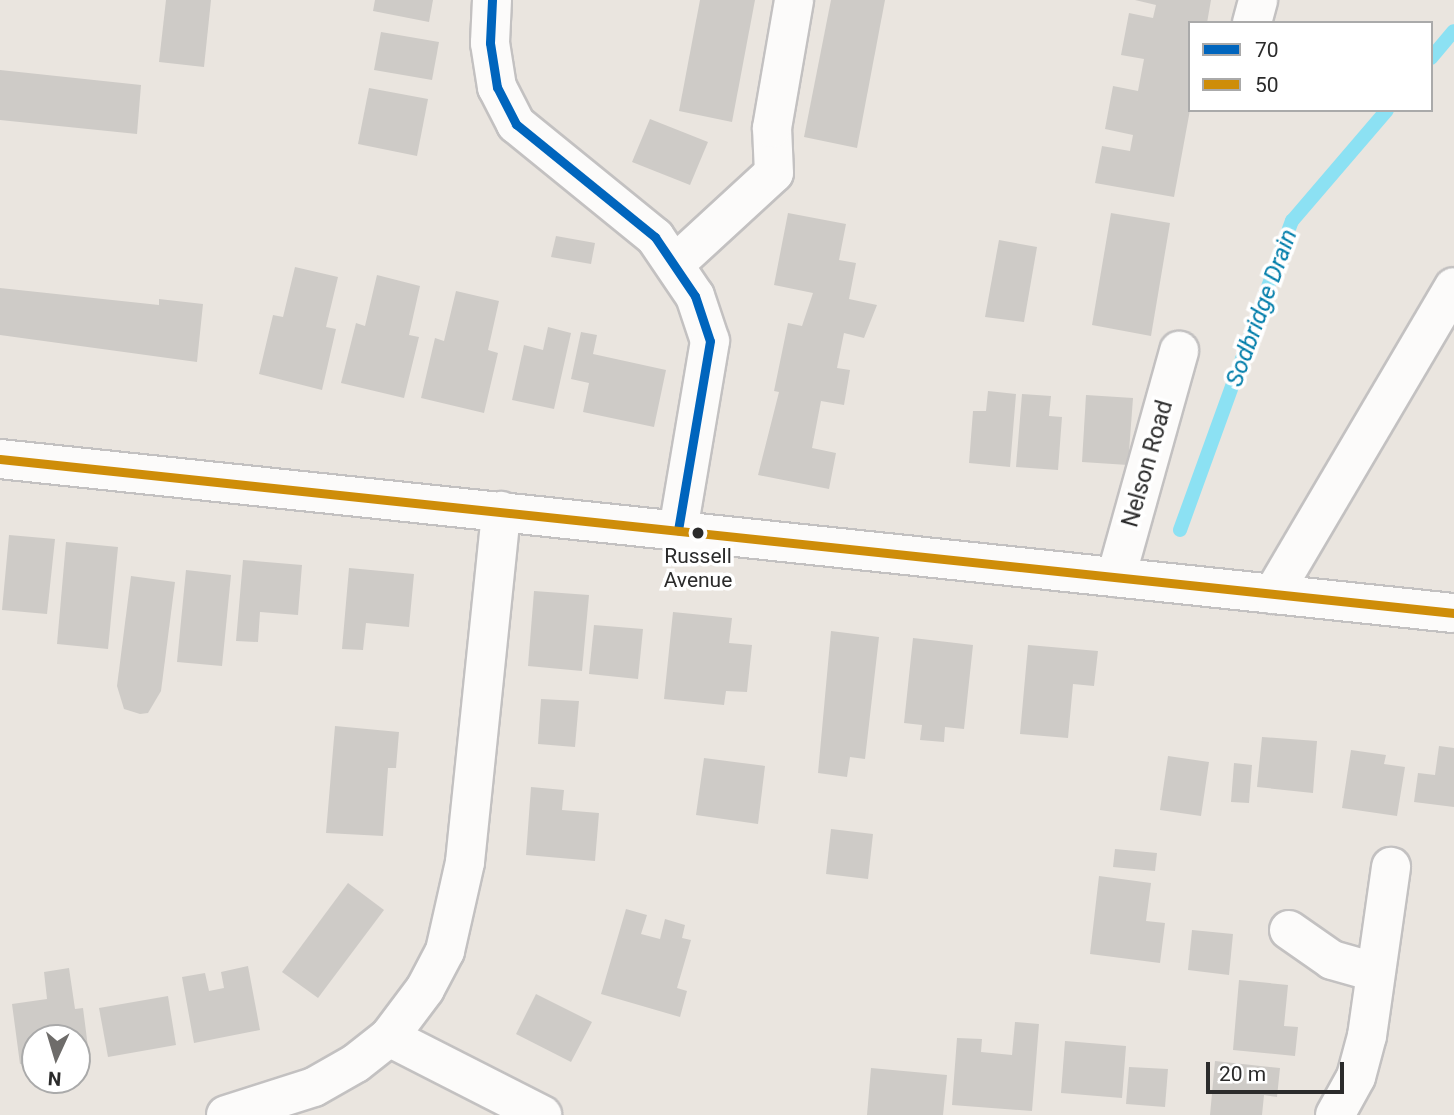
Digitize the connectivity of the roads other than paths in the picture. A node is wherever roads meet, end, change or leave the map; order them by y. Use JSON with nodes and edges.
{"nodes":[{"id":1,"x":492,"y":0,"type":"edge"},
{"id":2,"x":794,"y":0,"type":"edge"},
{"id":3,"x":1258,"y":0,"type":"edge"},
{"id":4,"x":1253,"y":21,"type":"edge"},
{"id":5,"x":675,"y":264,"type":"junction"},
{"id":6,"x":1454,"y":287,"type":"edge"},
{"id":7,"x":1179,"y":351,"type":"dead end"},
{"id":8,"x":0,"y":459,"type":"edge"},
{"id":9,"x":501,"y":511,"type":"junction"},
{"id":10,"x":678,"y":530,"type":"junction"},
{"id":11,"x":1116,"y":577,"type":"junction"},
{"id":12,"x":1273,"y":594,"type":"junction"},
{"id":13,"x":1454,"y":613,"type":"edge"},
{"id":14,"x":1391,"y":867,"type":"dead end"},
{"id":15,"x":1289,"y":930,"type":"dead end"},
{"id":16,"x":1374,"y":972,"type":"junction"},
{"id":17,"x":389,"y":1037,"type":"junction"},
{"id":18,"x":226,"y":1115,"type":"edge"},
{"id":19,"x":542,"y":1115,"type":"edge"},
{"id":20,"x":1335,"y":1115,"type":"edge"}],
"edges":[{"from":1,"to":5,"type":"street"},
{"from":2,"to":5,"type":"street"},
{"from":3,"to":4,"type":"street"},
{"from":5,"to":10,"type":"street"},
{"from":6,"to":12,"type":"street"},
{"from":7,"to":11,"type":"street","name":"Nelson Road"},
{"from":8,"to":9,"type":"street"},
{"from":9,"to":10,"type":"street"},
{"from":9,"to":17,"type":"street"},
{"from":10,"to":11,"type":"street"},
{"from":11,"to":12,"type":"street"},
{"from":12,"to":13,"type":"street"},
{"from":14,"to":16,"type":"street"},
{"from":15,"to":16,"type":"street"},
{"from":16,"to":20,"type":"street"},
{"from":17,"to":18,"type":"street"},
{"from":17,"to":19,"type":"street"}]}
